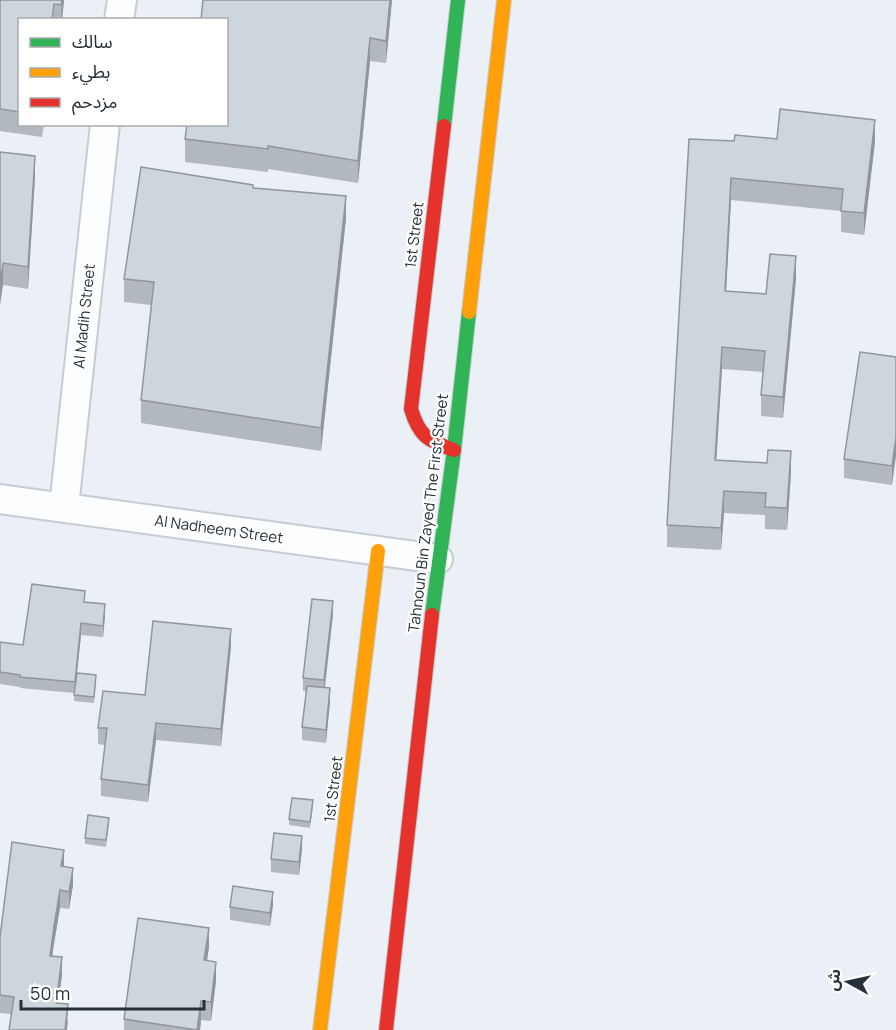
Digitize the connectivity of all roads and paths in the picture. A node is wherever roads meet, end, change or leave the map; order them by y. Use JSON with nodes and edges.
{"nodes":[{"id":1,"x":122,"y":0,"type":"edge"},
{"id":2,"x":458,"y":0,"type":"edge"},
{"id":3,"x":504,"y":0,"type":"edge"},
{"id":4,"x":119,"y":18,"type":"edge"},
{"id":5,"x":105,"y":126,"type":"edge"},
{"id":6,"x":454,"y":450,"type":"junction"},
{"id":7,"x":0,"y":499,"type":"edge"},
{"id":8,"x":64,"y":507,"type":"junction"},
{"id":9,"x":378,"y":551,"type":"junction"},
{"id":10,"x":438,"y":559,"type":"junction"},
{"id":11,"x":320,"y":1030,"type":"edge"},
{"id":12,"x":386,"y":1030,"type":"edge"}],
"edges":[{"from":1,"to":4,"type":"street"},
{"from":2,"to":6,"type":"street","name":"1st Street"},
{"from":3,"to":6,"type":"street","name":"Tahnoun Bin Zayed The First Street"},
{"from":5,"to":8,"type":"street","name":"Al Madih Street"},
{"from":6,"to":10,"type":"street","name":"Tahnoun Bin Zayed The First Street"},
{"from":7,"to":8,"type":"street","name":"Al Nadheem Street"},
{"from":8,"to":9,"type":"street","name":"Al Nadheem Street"},
{"from":9,"to":10,"type":"street","name":"Al Nadheem Street"},
{"from":9,"to":11,"type":"street","name":"1st Street"},
{"from":10,"to":12,"type":"street","name":"Tahnoun Bin Zayed The First Street"}]}
